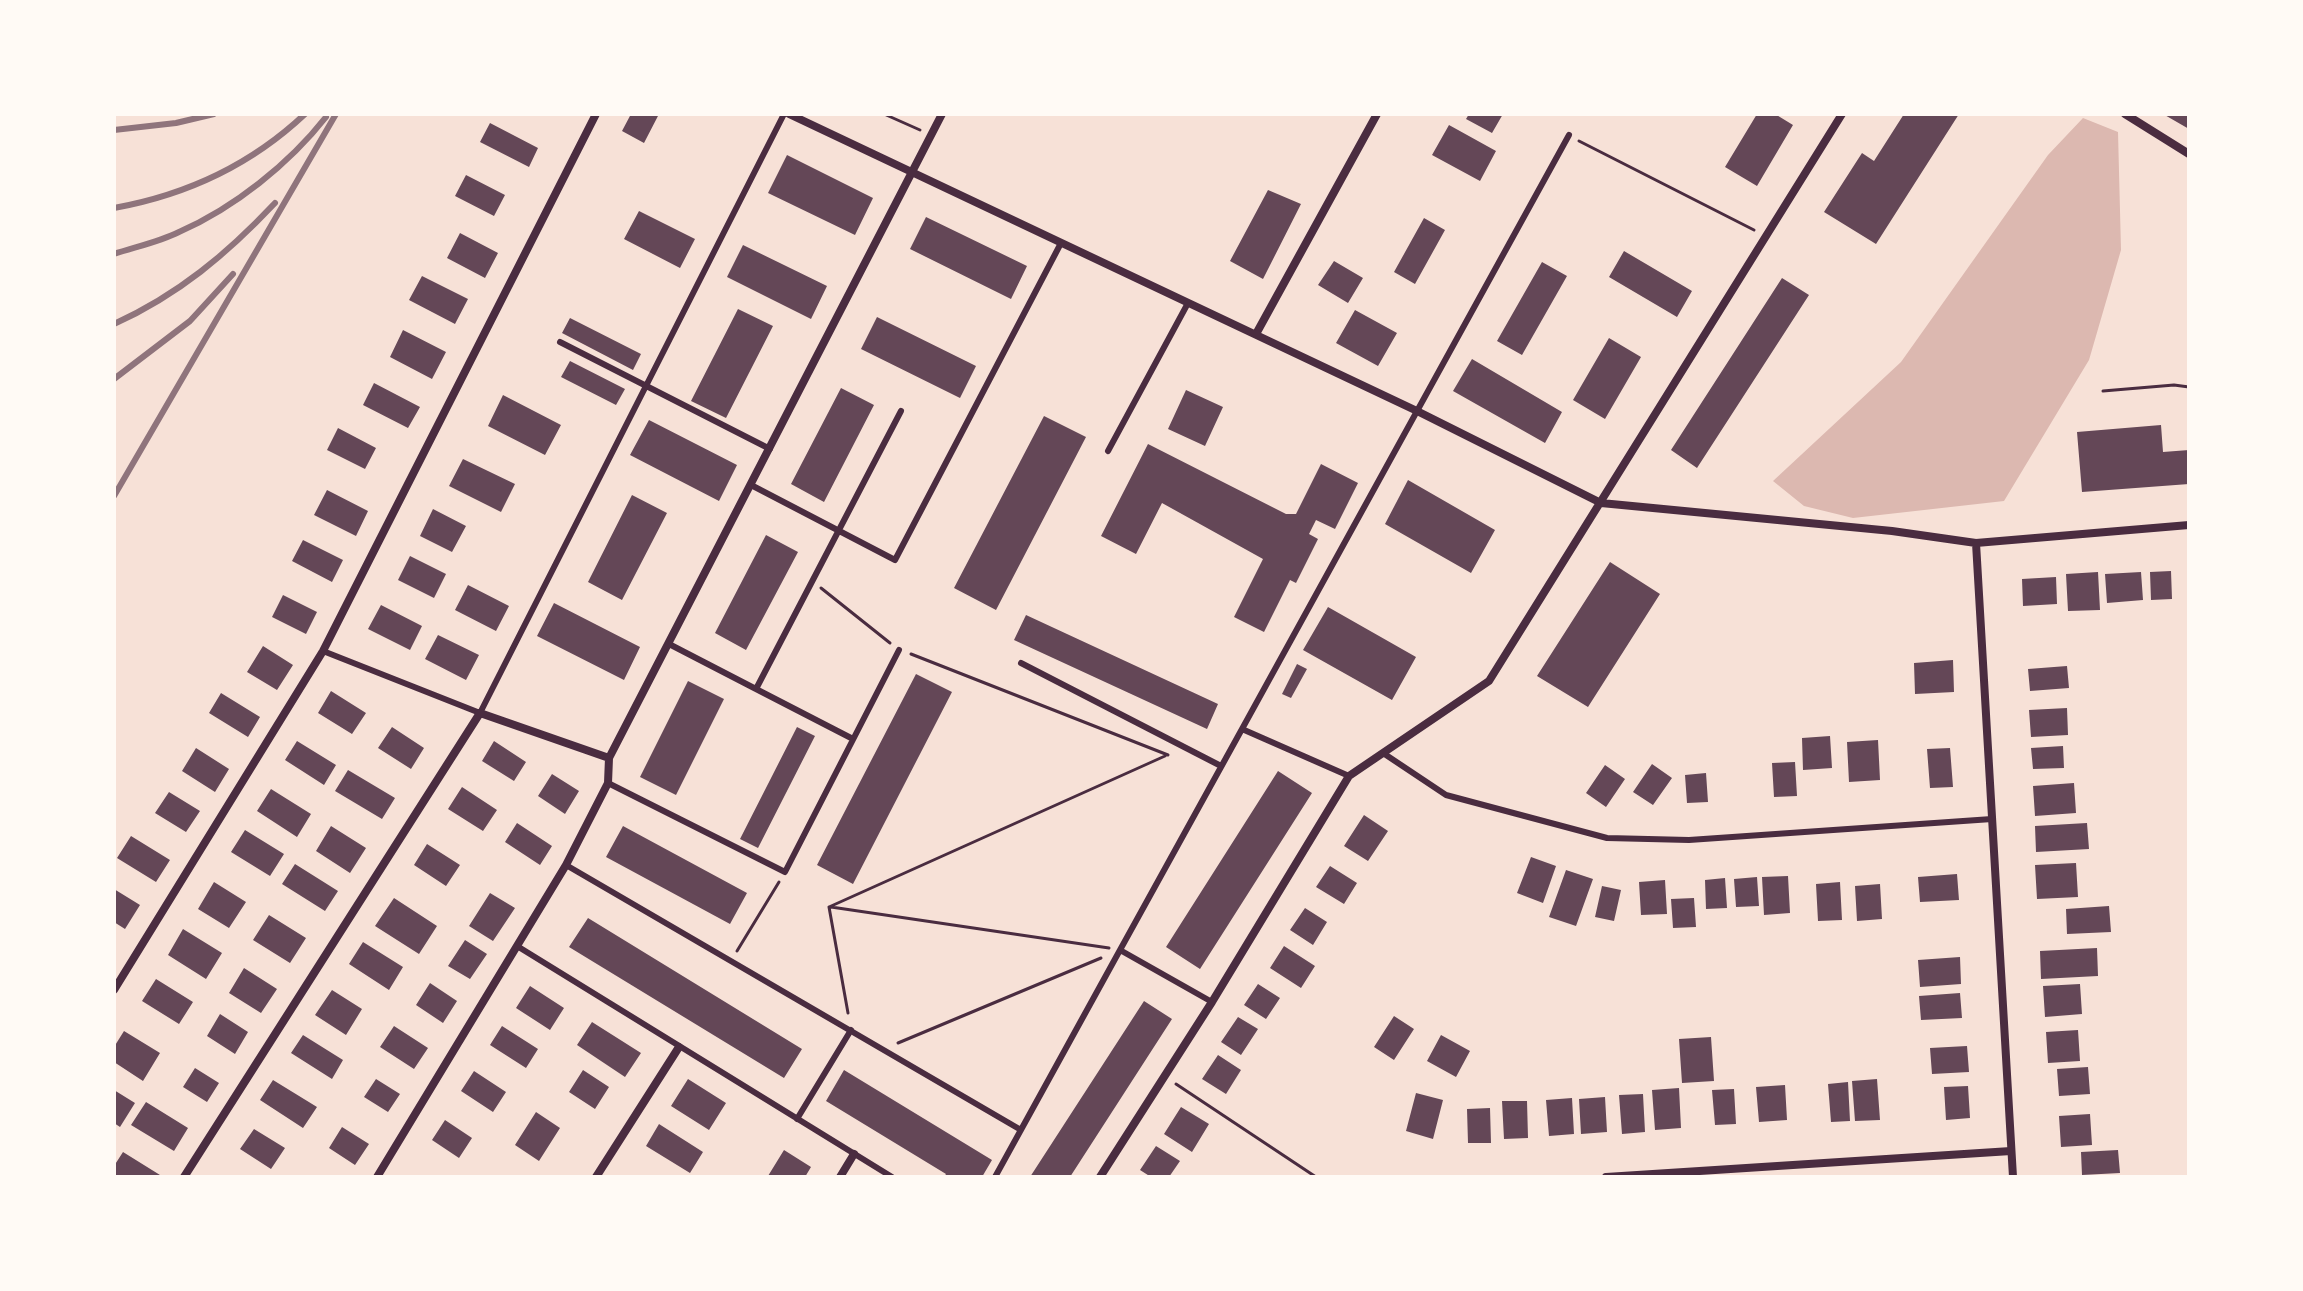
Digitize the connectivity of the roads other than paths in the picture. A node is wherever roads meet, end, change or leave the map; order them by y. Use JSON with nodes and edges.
{"nodes":[{"id":1,"x":596,"y":114,"type":"edge"},
{"id":2,"x":786,"y":114,"type":"edge"},
{"id":3,"x":942,"y":114,"type":"edge"},
{"id":4,"x":1377,"y":114,"type":"edge"},
{"id":5,"x":1842,"y":114,"type":"edge"},
{"id":6,"x":2125,"y":114,"type":"edge"},
{"id":7,"x":1569,"y":135,"type":"road end"},
{"id":8,"x":2189,"y":154,"type":"edge"},
{"id":9,"x":914,"y":173,"type":"junction"},
{"id":10,"x":1061,"y":243,"type":"junction"},
{"id":11,"x":1188,"y":303,"type":"junction"},
{"id":12,"x":1256,"y":334,"type":"junction"},
{"id":13,"x":560,"y":342,"type":"dead end"},
{"id":14,"x":645,"y":384,"type":"junction"},
{"id":15,"x":901,"y":411,"type":"dead end"},
{"id":16,"x":1417,"y":411,"type":"junction"},
{"id":17,"x":770,"y":449,"type":"junction"},
{"id":18,"x":1108,"y":451,"type":"dead end"},
{"id":19,"x":751,"y":485,"type":"junction"},
{"id":20,"x":1601,"y":503,"type":"junction"},
{"id":21,"x":2189,"y":525,"type":"edge"},
{"id":22,"x":839,"y":530,"type":"junction"},
{"id":23,"x":1976,"y":543,"type":"junction"},
{"id":24,"x":669,"y":644,"type":"junction"},
{"id":25,"x":899,"y":650,"type":"road end"},
{"id":26,"x":323,"y":651,"type":"junction"},
{"id":27,"x":1021,"y":663,"type":"dead end"},
{"id":28,"x":756,"y":689,"type":"junction"},
{"id":29,"x":480,"y":713,"type":"junction"},
{"id":30,"x":1242,"y":729,"type":"junction"},
{"id":31,"x":853,"y":739,"type":"junction"},
{"id":32,"x":1383,"y":753,"type":"junction"},
{"id":33,"x":609,"y":758,"type":"junction"},
{"id":34,"x":1221,"y":766,"type":"junction"},
{"id":35,"x":1349,"y":776,"type":"junction"},
{"id":36,"x":608,"y":783,"type":"junction"},
{"id":37,"x":1992,"y":819,"type":"junction"},
{"id":38,"x":566,"y":865,"type":"junction"},
{"id":39,"x":517,"y":946,"type":"junction"},
{"id":40,"x":1120,"y":950,"type":"junction"},
{"id":41,"x":114,"y":990,"type":"edge"},
{"id":42,"x":1212,"y":1002,"type":"junction"},
{"id":43,"x":851,"y":1030,"type":"junction"},
{"id":44,"x":679,"y":1047,"type":"junction"},
{"id":45,"x":797,"y":1119,"type":"junction"},
{"id":46,"x":1021,"y":1130,"type":"junction"},
{"id":47,"x":2011,"y":1151,"type":"junction"},
{"id":48,"x":854,"y":1154,"type":"junction"},
{"id":49,"x":184,"y":1177,"type":"edge"},
{"id":50,"x":377,"y":1177,"type":"edge"},
{"id":51,"x":596,"y":1177,"type":"edge"},
{"id":52,"x":840,"y":1177,"type":"edge"},
{"id":53,"x":892,"y":1177,"type":"edge"},
{"id":54,"x":995,"y":1177,"type":"edge"},
{"id":55,"x":1100,"y":1177,"type":"edge"},
{"id":56,"x":1606,"y":1177,"type":"edge"},
{"id":57,"x":2013,"y":1177,"type":"edge"}],
"edges":[{"from":1,"to":26,"type":"street"},
{"from":2,"to":9,"type":"street"},
{"from":2,"to":14,"type":"lane"},
{"from":3,"to":9,"type":"street"},
{"from":4,"to":12,"type":"street"},
{"from":5,"to":20,"type":"street"},
{"from":6,"to":8,"type":"street"},
{"from":7,"to":16,"type":"lane"},
{"from":9,"to":10,"type":"street"},
{"from":9,"to":17,"type":"street"},
{"from":10,"to":11,"type":"street"},
{"from":10,"to":22,"type":"lane"},
{"from":11,"to":12,"type":"street"},
{"from":11,"to":18,"type":"lane"},
{"from":12,"to":16,"type":"street"},
{"from":13,"to":14,"type":"lane"},
{"from":14,"to":17,"type":"lane"},
{"from":14,"to":29,"type":"lane"},
{"from":15,"to":22,"type":"lane"},
{"from":16,"to":20,"type":"street"},
{"from":16,"to":30,"type":"lane"},
{"from":17,"to":19,"type":"street"},
{"from":19,"to":22,"type":"lane"},
{"from":19,"to":24,"type":"street"},
{"from":20,"to":23,"type":"street"},
{"from":20,"to":32,"type":"street"},
{"from":21,"to":23,"type":"street"},
{"from":22,"to":28,"type":"lane"},
{"from":23,"to":37,"type":"street"},
{"from":24,"to":28,"type":"lane"},
{"from":24,"to":33,"type":"street"},
{"from":25,"to":31,"type":"lane"},
{"from":26,"to":29,"type":"lane"},
{"from":26,"to":41,"type":"street"},
{"from":27,"to":34,"type":"lane"},
{"from":28,"to":31,"type":"lane"},
{"from":29,"to":33,"type":"street"},
{"from":29,"to":49,"type":"street"},
{"from":30,"to":34,"type":"lane"},
{"from":30,"to":35,"type":"lane"},
{"from":31,"to":36,"type":"lane"},
{"from":32,"to":35,"type":"street"},
{"from":32,"to":37,"type":"lane"},
{"from":33,"to":36,"type":"street"},
{"from":34,"to":40,"type":"lane"},
{"from":35,"to":42,"type":"street"},
{"from":36,"to":38,"type":"street"},
{"from":37,"to":47,"type":"street"},
{"from":38,"to":39,"type":"street"},
{"from":38,"to":43,"type":"lane"},
{"from":39,"to":44,"type":"lane"},
{"from":39,"to":50,"type":"street"},
{"from":40,"to":42,"type":"lane"},
{"from":40,"to":46,"type":"lane"},
{"from":42,"to":55,"type":"street"},
{"from":43,"to":45,"type":"lane"},
{"from":43,"to":46,"type":"lane"},
{"from":44,"to":45,"type":"lane"},
{"from":44,"to":51,"type":"street"},
{"from":45,"to":48,"type":"lane"},
{"from":46,"to":54,"type":"lane"},
{"from":47,"to":56,"type":"street"},
{"from":47,"to":57,"type":"street"},
{"from":48,"to":52,"type":"street"},
{"from":48,"to":53,"type":"lane"}]}
